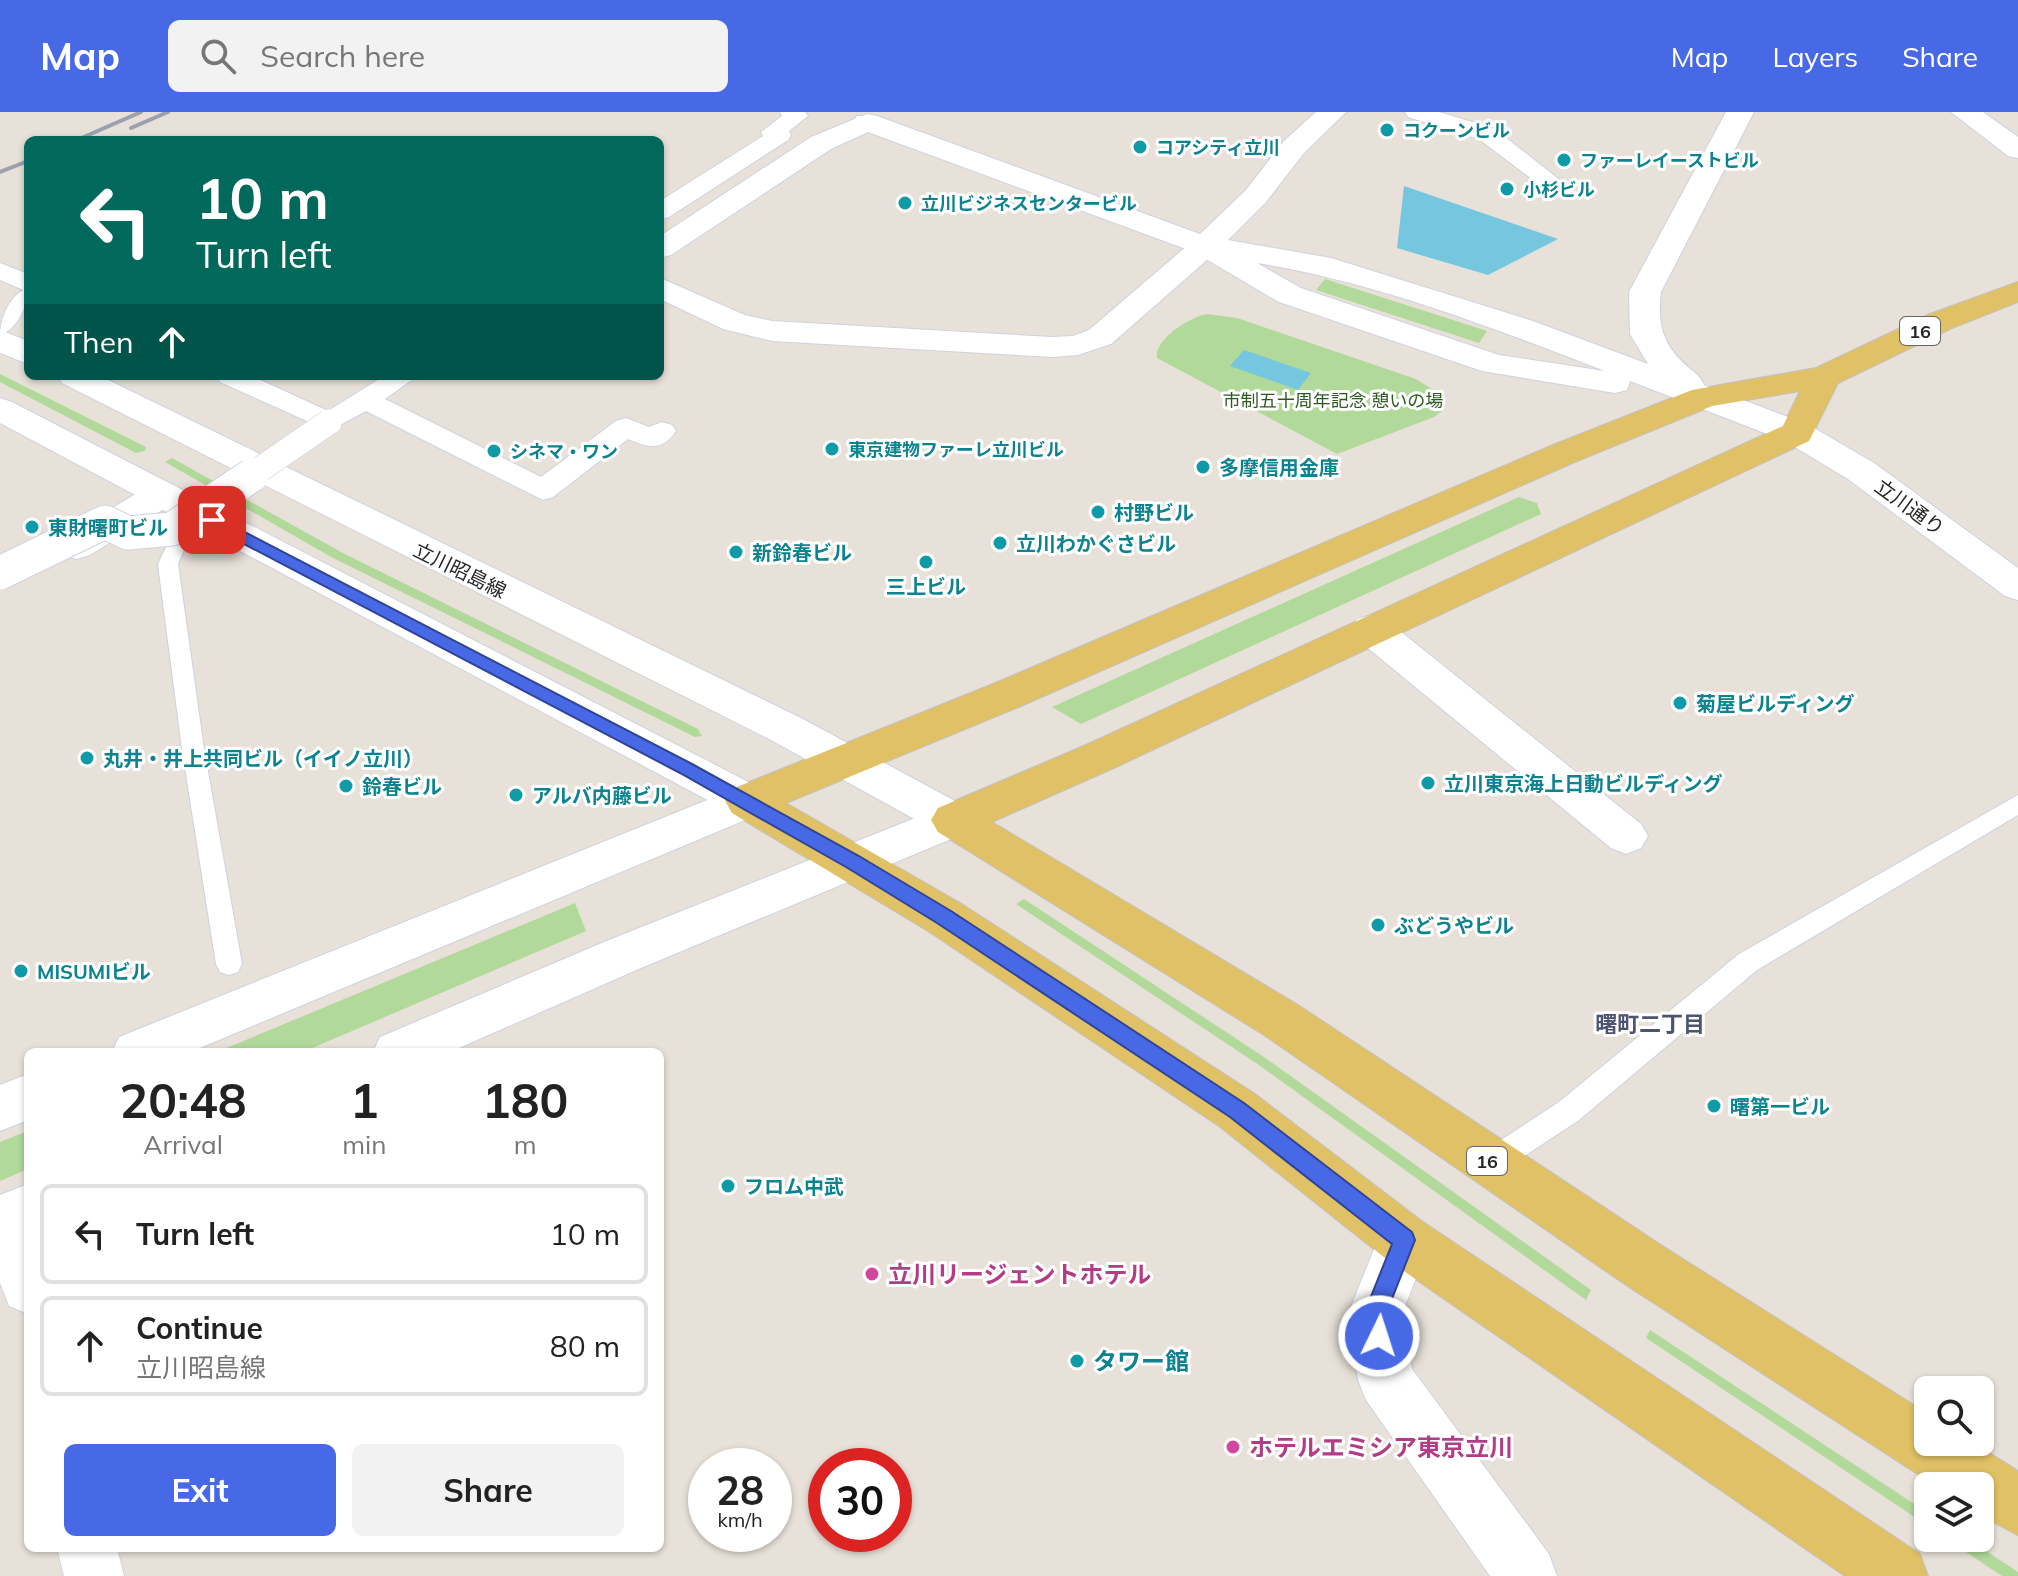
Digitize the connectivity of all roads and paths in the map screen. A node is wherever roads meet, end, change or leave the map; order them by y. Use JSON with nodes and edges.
{"nodes":[{"id":1,"x":1332,"y":112,"type":"edge"},
{"id":2,"x":1416,"y":112,"type":"edge"},
{"id":3,"x":1740,"y":112,"type":"edge"},
{"id":4,"x":1969,"y":112,"type":"edge"},
{"id":5,"x":783,"y":116,"type":"edge"},
{"id":6,"x":875,"y":117,"type":"edge"},
{"id":7,"x":2018,"y":150,"type":"edge"},
{"id":8,"x":1549,"y":181,"type":"dead end"},
{"id":9,"x":664,"y":209,"type":"edge"},
{"id":10,"x":664,"y":246,"type":"edge"},
{"id":11,"x":1205,"y":246,"type":"junction"},
{"id":12,"x":4,"y":259,"type":"edge"},
{"id":13,"x":24,"y":280,"type":"edge"},
{"id":14,"x":664,"y":289,"type":"edge"},
{"id":15,"x":2018,"y":291,"type":"edge"},
{"id":16,"x":24,"y":298,"type":"edge"},
{"id":17,"x":0,"y":330,"type":"edge"},
{"id":18,"x":0,"y":340,"type":"edge"},
{"id":19,"x":24,"y":352,"type":"edge"},
{"id":20,"x":1824,"y":377,"type":"junction"},
{"id":21,"x":82,"y":380,"type":"edge"},
{"id":22,"x":240,"y":380,"type":"edge"},
{"id":23,"x":397,"y":380,"type":"edge"},
{"id":24,"x":1704,"y":397,"type":"junction"},
{"id":25,"x":365,"y":400,"type":"junction"},
{"id":26,"x":0,"y":409,"type":"edge"},
{"id":27,"x":322,"y":414,"type":"junction"},
{"id":28,"x":662,"y":431,"type":"dead end"},
{"id":29,"x":1797,"y":433,"type":"junction"},
{"id":30,"x":162,"y":494,"type":"junction"},
{"id":31,"x":212,"y":520,"type":"junction"},
{"id":32,"x":0,"y":573,"type":"edge"},
{"id":33,"x":0,"y":587,"type":"edge"},
{"id":34,"x":2018,"y":587,"type":"edge"},
{"id":35,"x":1371,"y":629,"type":"junction"},
{"id":36,"x":848,"y":761,"type":"junction"},
{"id":37,"x":747,"y":801,"type":"junction"},
{"id":38,"x":2018,"y":804,"type":"edge"},
{"id":39,"x":953,"y":820,"type":"junction"},
{"id":40,"x":1626,"y":836,"type":"dead end"},
{"id":41,"x":853,"y":861,"type":"junction"},
{"id":42,"x":229,"y":964,"type":"dead end"},
{"id":43,"x":146,"y":1048,"type":"edge"},
{"id":44,"x":407,"y":1048,"type":"edge"},
{"id":45,"x":24,"y":1099,"type":"edge"},
{"id":46,"x":0,"y":1108,"type":"edge"},
{"id":47,"x":1490,"y":1163,"type":"junction"},
{"id":48,"x":14,"y":1215,"type":"edge"},
{"id":49,"x":1404,"y":1240,"type":"junction"},
{"id":50,"x":24,"y":1266,"type":"edge"},
{"id":51,"x":2018,"y":1505,"type":"edge"},
{"id":52,"x":88,"y":1552,"type":"edge"},
{"id":53,"x":94,"y":1576,"type":"edge"},
{"id":54,"x":1527,"y":1576,"type":"edge"},
{"id":55,"x":1898,"y":1576,"type":"edge"}],
"edges":[{"from":1,"to":11,"type":"street"},
{"from":2,"to":8,"type":"street"},
{"from":3,"to":24,"type":"street"},
{"from":4,"to":7,"type":"street"},
{"from":5,"to":9,"type":"street"},
{"from":6,"to":10,"type":"street"},
{"from":6,"to":11,"type":"street"},
{"from":11,"to":14,"type":"street"},
{"from":11,"to":24,"type":"street"},
{"from":12,"to":13,"type":"street"},
{"from":15,"to":20,"type":"main road","number":"16"},
{"from":16,"to":17,"type":"lane"},
{"from":18,"to":19,"type":"street"},
{"from":20,"to":24,"type":"main road","number":"16"},
{"from":20,"to":29,"type":"main road"},
{"from":21,"to":36,"type":"street","name":"立川昭島線"},
{"from":22,"to":27,"type":"street"},
{"from":23,"to":25,"type":"street"},
{"from":24,"to":29,"type":"street","name":"立川通り"},
{"from":24,"to":36,"type":"main road","number":"16"},
{"from":25,"to":27,"type":"street"},
{"from":25,"to":28,"type":"street"},
{"from":26,"to":30,"type":"street"},
{"from":27,"to":32,"type":"street","bridge":true},
{"from":29,"to":34,"type":"street","name":"立川通り"},
{"from":29,"to":35,"type":"main road"},
{"from":30,"to":31,"type":"street"},
{"from":30,"to":33,"type":"street"},
{"from":31,"to":37,"type":"street"},
{"from":31,"to":42,"type":"lane"},
{"from":35,"to":39,"type":"main road"},
{"from":35,"to":40,"type":"street"},
{"from":36,"to":37,"type":"main road","number":"16"},
{"from":36,"to":39,"type":"street","name":"立川昭島線"},
{"from":37,"to":41,"type":"main road"},
{"from":37,"to":43,"type":"street"},
{"from":38,"to":47,"type":"lane"},
{"from":39,"to":41,"type":"street"},
{"from":39,"to":47,"type":"main road","number":"16"},
{"from":41,"to":44,"type":"street"},
{"from":41,"to":49,"type":"main road"},
{"from":45,"to":46,"type":"street"},
{"from":47,"to":51,"type":"main road","number":"16"},
{"from":48,"to":50,"type":"street"},
{"from":49,"to":54,"type":"street"},
{"from":49,"to":55,"type":"main road"},
{"from":52,"to":53,"type":"street"}]}
